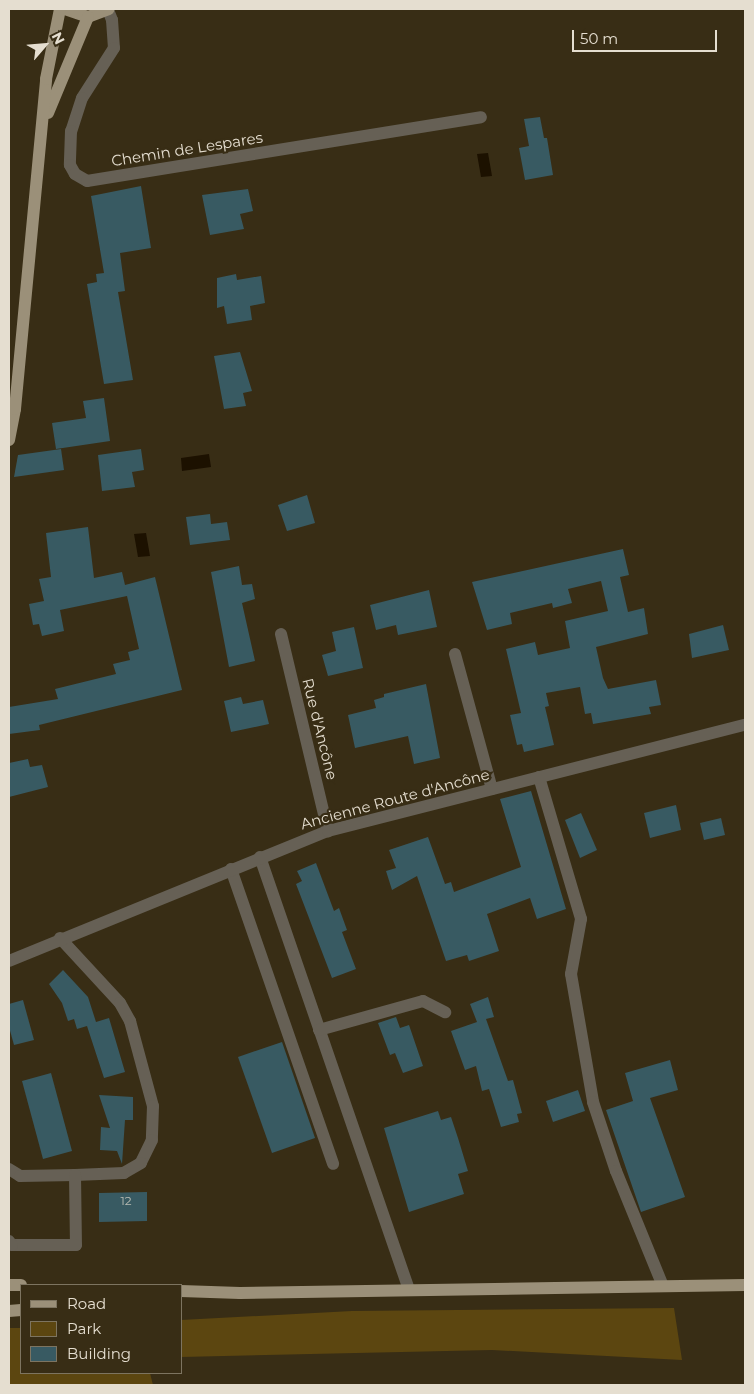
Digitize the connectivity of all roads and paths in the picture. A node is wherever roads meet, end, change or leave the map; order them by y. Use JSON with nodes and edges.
{"nodes":[{"id":1,"x":60,"y":9,"type":"edge"},
{"id":2,"x":65,"y":9,"type":"edge"},
{"id":3,"x":108,"y":9,"type":"edge"},
{"id":4,"x":88,"y":17,"type":"junction"},
{"id":5,"x":481,"y":118,"type":"dead end"},
{"id":6,"x":40,"y":131,"type":"junction"},
{"id":7,"x":9,"y":440,"type":"edge"},
{"id":8,"x":280,"y":634,"type":"dead end"},
{"id":9,"x":455,"y":654,"type":"dead end"},
{"id":10,"x":745,"y":725,"type":"edge"},
{"id":11,"x":539,"y":777,"type":"junction"},
{"id":12,"x":492,"y":789,"type":"junction"},
{"id":13,"x":328,"y":831,"type":"junction"},
{"id":14,"x":260,"y":858,"type":"junction"},
{"id":15,"x":231,"y":868,"type":"junction"},
{"id":16,"x":60,"y":938,"type":"junction"},
{"id":17,"x":9,"y":961,"type":"edge"},
{"id":18,"x":445,"y":1012,"type":"dead end"},
{"id":19,"x":319,"y":1030,"type":"junction"},
{"id":20,"x":333,"y":1164,"type":"dead end"},
{"id":21,"x":9,"y":1169,"type":"edge"},
{"id":22,"x":75,"y":1175,"type":"junction"},
{"id":23,"x":9,"y":1240,"type":"edge"},
{"id":24,"x":745,"y":1285,"type":"edge"},
{"id":25,"x":663,"y":1286,"type":"junction"},
{"id":26,"x":409,"y":1290,"type":"junction"},
{"id":27,"x":182,"y":1291,"type":"edge"},
{"id":28,"x":240,"y":1293,"type":"junction"},
{"id":29,"x":182,"y":1297,"type":"edge"}],
"edges":[{"from":1,"to":6,"type":"main road"},
{"from":2,"to":4,"type":"main road"},
{"from":3,"to":4,"type":"main road"},
{"from":3,"to":5,"type":"street","name":"Chemin de Lespares"},
{"from":4,"to":6,"type":"main road"},
{"from":6,"to":7,"type":"main road"},
{"from":8,"to":13,"type":"street","name":"Rue d'Ancône"},
{"from":9,"to":12,"type":"street"},
{"from":10,"to":11,"type":"street","name":"Ancienne Route d'Ancône"},
{"from":11,"to":12,"type":"street","name":"Ancienne Route d'Ancône"},
{"from":11,"to":25,"type":"street"},
{"from":12,"to":13,"type":"street","name":"Ancienne Route d'Ancône"},
{"from":13,"to":14,"type":"street","name":"Ancienne Route d'Ancône"},
{"from":14,"to":15,"type":"street","name":"Ancienne Route d'Ancône"},
{"from":14,"to":19,"type":"street"},
{"from":15,"to":16,"type":"street","name":"Ancienne Route d'Ancône"},
{"from":15,"to":20,"type":"street"},
{"from":16,"to":17,"type":"street","name":"Ancienne Route d'Ancône"},
{"from":16,"to":22,"type":"street"},
{"from":18,"to":19,"type":"street"},
{"from":19,"to":26,"type":"street"},
{"from":21,"to":22,"type":"street"},
{"from":22,"to":23,"type":"street"},
{"from":24,"to":25,"type":"main road"},
{"from":25,"to":26,"type":"main road"},
{"from":26,"to":28,"type":"main road"},
{"from":27,"to":28,"type":"main road"},
{"from":28,"to":29,"type":"main road"}]}
